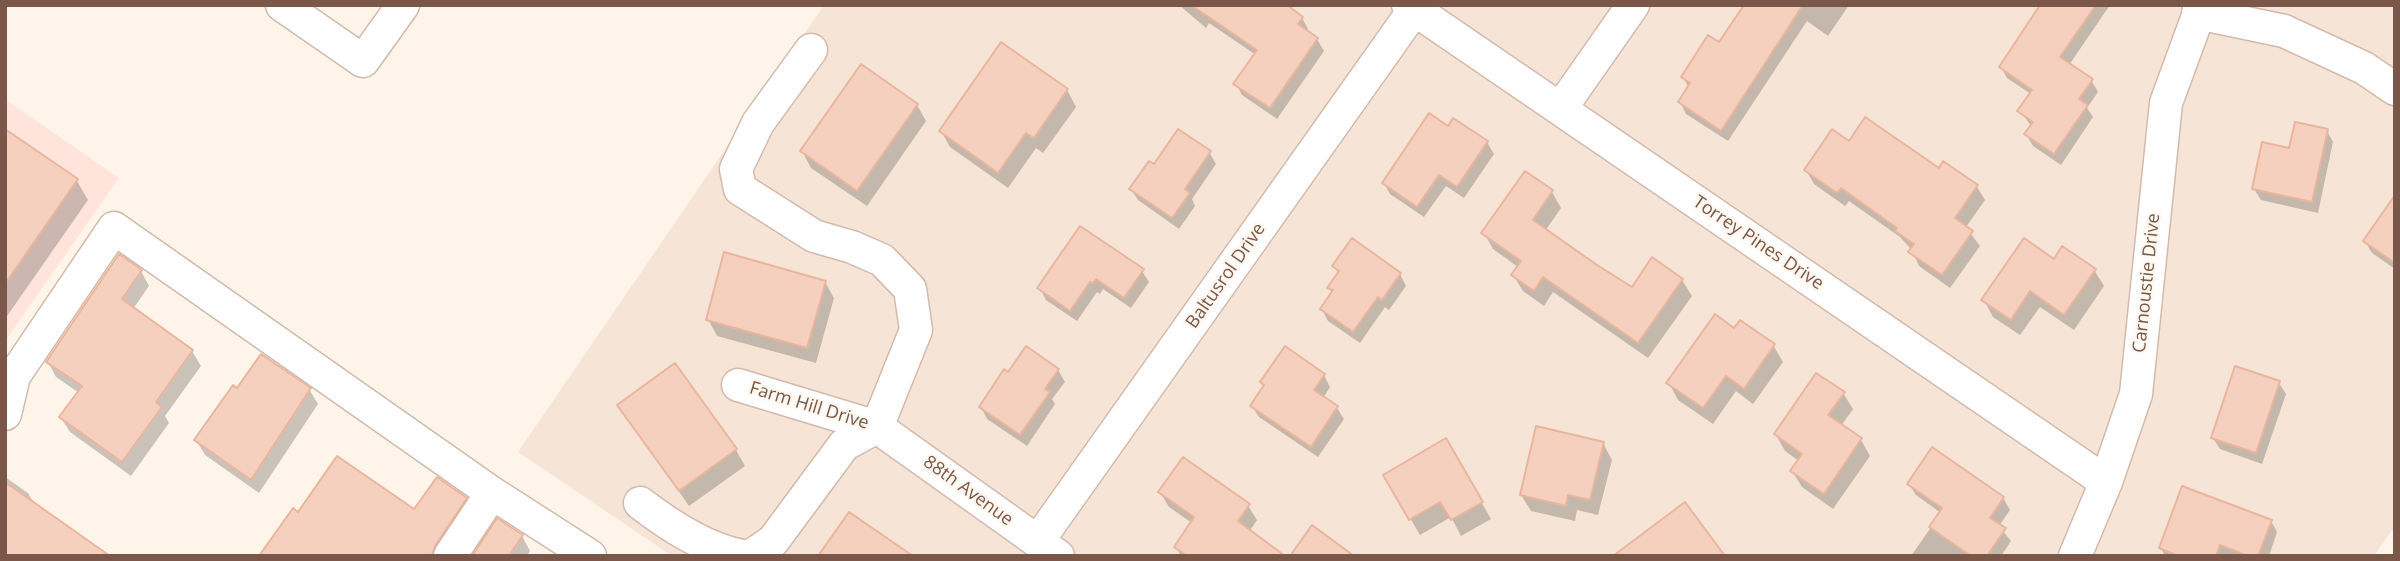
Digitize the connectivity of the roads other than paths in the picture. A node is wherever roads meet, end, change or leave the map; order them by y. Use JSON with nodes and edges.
{"nodes":[{"id":1,"x":282,"y":5,"type":"edge"},
{"id":2,"x":403,"y":5,"type":"edge"},
{"id":3,"x":1633,"y":5,"type":"edge"},
{"id":4,"x":1411,"y":8,"type":"edge"},
{"id":5,"x":2200,"y":9,"type":"edge"},
{"id":6,"x":811,"y":50,"type":"dead end"},
{"id":7,"x":2395,"y":89,"type":"edge"},
{"id":8,"x":1561,"y":108,"type":"junction"},
{"id":9,"x":738,"y":385,"type":"dead end"},
{"id":10,"x":5,"y":414,"type":"edge"},
{"id":11,"x":877,"y":427,"type":"junction"},
{"id":12,"x":2106,"y":482,"type":"junction"},
{"id":13,"x":492,"y":492,"type":"junction"},
{"id":14,"x":640,"y":503,"type":"dead end"},
{"id":15,"x":1048,"y":549,"type":"edge"},
{"id":16,"x":450,"y":556,"type":"edge"},
{"id":17,"x":590,"y":556,"type":"edge"},
{"id":18,"x":742,"y":556,"type":"edge"},
{"id":19,"x":751,"y":556,"type":"edge"},
{"id":20,"x":2075,"y":556,"type":"edge"}],
"edges":[{"from":1,"to":2,"type":"street"},
{"from":3,"to":8,"type":"street"},
{"from":4,"to":8,"type":"street","name":"Torrey Pines Drive"},
{"from":4,"to":15,"type":"street","name":"Baltusrol Drive"},
{"from":5,"to":7,"type":"street"},
{"from":5,"to":12,"type":"street","name":"Carnoustie Drive"},
{"from":6,"to":11,"type":"street","name":"Farm Hill Drive"},
{"from":8,"to":12,"type":"street","name":"Torrey Pines Drive"},
{"from":9,"to":11,"type":"street","name":"Farm Hill Drive"},
{"from":10,"to":13,"type":"street"},
{"from":11,"to":15,"type":"street","name":"88th Avenue"},
{"from":11,"to":19,"type":"street"},
{"from":12,"to":20,"type":"street","name":"Carnoustie Drive"},
{"from":13,"to":16,"type":"street"},
{"from":13,"to":17,"type":"street"},
{"from":14,"to":18,"type":"street"}]}
